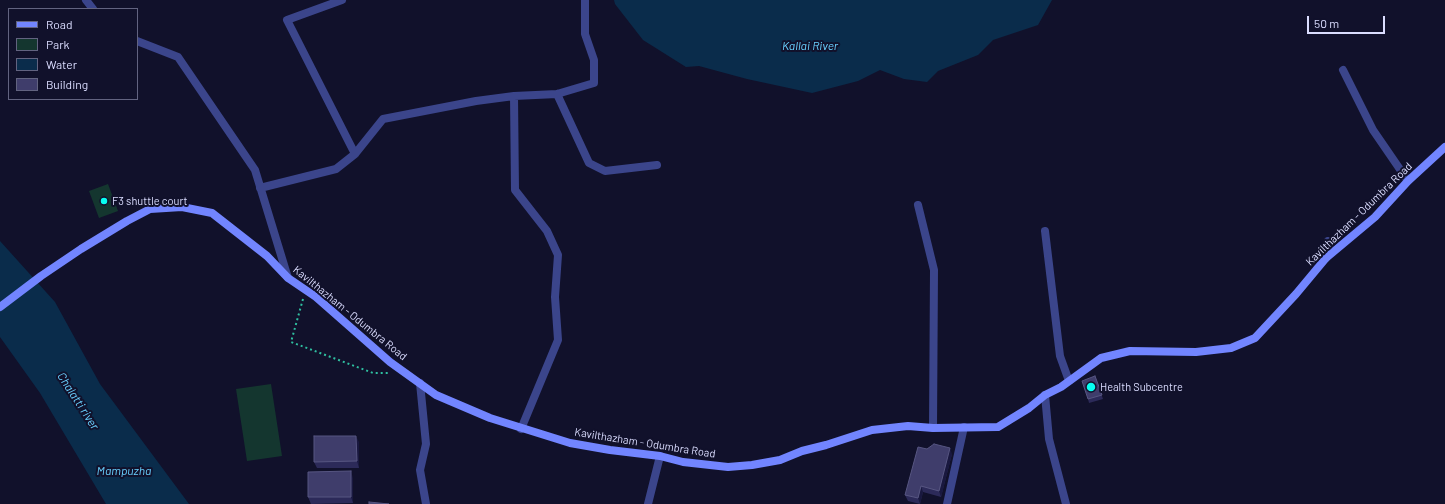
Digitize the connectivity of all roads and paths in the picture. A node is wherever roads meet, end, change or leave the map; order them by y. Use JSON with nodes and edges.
{"nodes":[{"id":1,"x":86,"y":0,"type":"edge"},
{"id":2,"x":342,"y":0,"type":"edge"},
{"id":3,"x":585,"y":0,"type":"edge"},
{"id":4,"x":92,"y":8,"type":"edge"},
{"id":5,"x":138,"y":41,"type":"edge"},
{"id":6,"x":1343,"y":70,"type":"dead end"},
{"id":7,"x":557,"y":94,"type":"junction"},
{"id":8,"x":514,"y":96,"type":"junction"},
{"id":9,"x":1445,"y":146,"type":"edge"},
{"id":10,"x":356,"y":154,"type":"junction"},
{"id":11,"x":657,"y":166,"type":"dead end"},
{"id":12,"x":1408,"y":181,"type":"junction"},
{"id":13,"x":260,"y":188,"type":"junction"},
{"id":14,"x":918,"y":205,"type":"dead end"},
{"id":15,"x":1045,"y":231,"type":"dead end"},
{"id":16,"x":1328,"y":240,"type":"dead end"},
{"id":17,"x":1326,"y":258,"type":"junction"},
{"id":18,"x":288,"y":278,"type":"junction"},
{"id":19,"x":305,"y":290,"type":"junction"},
{"id":20,"x":0,"y":306,"type":"edge"},
{"id":21,"x":407,"y":373,"type":"junction"},
{"id":22,"x":1068,"y":381,"type":"junction"},
{"id":23,"x":420,"y":383,"type":"junction"},
{"id":24,"x":1045,"y":395,"type":"junction"},
{"id":25,"x":964,"y":427,"type":"junction"},
{"id":26,"x":521,"y":428,"type":"junction"},
{"id":27,"x":933,"y":428,"type":"junction"},
{"id":28,"x":660,"y":456,"type":"junction"},
{"id":29,"x":426,"y":504,"type":"edge"},
{"id":30,"x":648,"y":504,"type":"edge"},
{"id":31,"x":947,"y":504,"type":"edge"},
{"id":32,"x":1066,"y":504,"type":"edge"}],
"edges":[{"from":1,"to":4,"type":"street"},
{"from":2,"to":10,"type":"street"},
{"from":3,"to":7,"type":"street"},
{"from":5,"to":13,"type":"street"},
{"from":6,"to":12,"type":"street"},
{"from":7,"to":8,"type":"street"},
{"from":7,"to":11,"type":"street"},
{"from":8,"to":10,"type":"street"},
{"from":8,"to":26,"type":"street"},
{"from":9,"to":12,"type":"main road","name":"Kavilthazham - Odumbra Road"},
{"from":10,"to":13,"type":"street"},
{"from":12,"to":17,"type":"main road","name":"Kavilthazham - Odumbra Road"},
{"from":13,"to":18,"type":"street"},
{"from":14,"to":27,"type":"street"},
{"from":15,"to":22,"type":"street"},
{"from":16,"to":17,"type":"street"},
{"from":17,"to":22,"type":"main road","name":"Kavilthazham - Odumbra Road"},
{"from":18,"to":19,"type":"main road","name":"Kavilthazham - Odumbra Road"},
{"from":18,"to":20,"type":"main road","name":"Kavilthazham - Odumbra Road"},
{"from":19,"to":21,"type":"main road","name":"Kavilthazham - Odumbra Road"},
{"from":19,"to":21,"type":"path"},
{"from":21,"to":23,"type":"main road","name":"Kavilthazham - Odumbra Road"},
{"from":22,"to":24,"type":"main road","name":"Kavilthazham - Odumbra Road"},
{"from":23,"to":26,"type":"main road","name":"Kavilthazham - Odumbra Road"},
{"from":23,"to":29,"type":"street"},
{"from":24,"to":25,"type":"main road","name":"Kavilthazham - Odumbra Road"},
{"from":24,"to":32,"type":"street"},
{"from":25,"to":27,"type":"main road","name":"Kavilthazham - Odumbra Road"},
{"from":25,"to":31,"type":"street"},
{"from":26,"to":28,"type":"main road","name":"Kavilthazham - Odumbra Road"},
{"from":27,"to":28,"type":"main road","name":"Kavilthazham - Odumbra Road"},
{"from":28,"to":30,"type":"street"}]}
